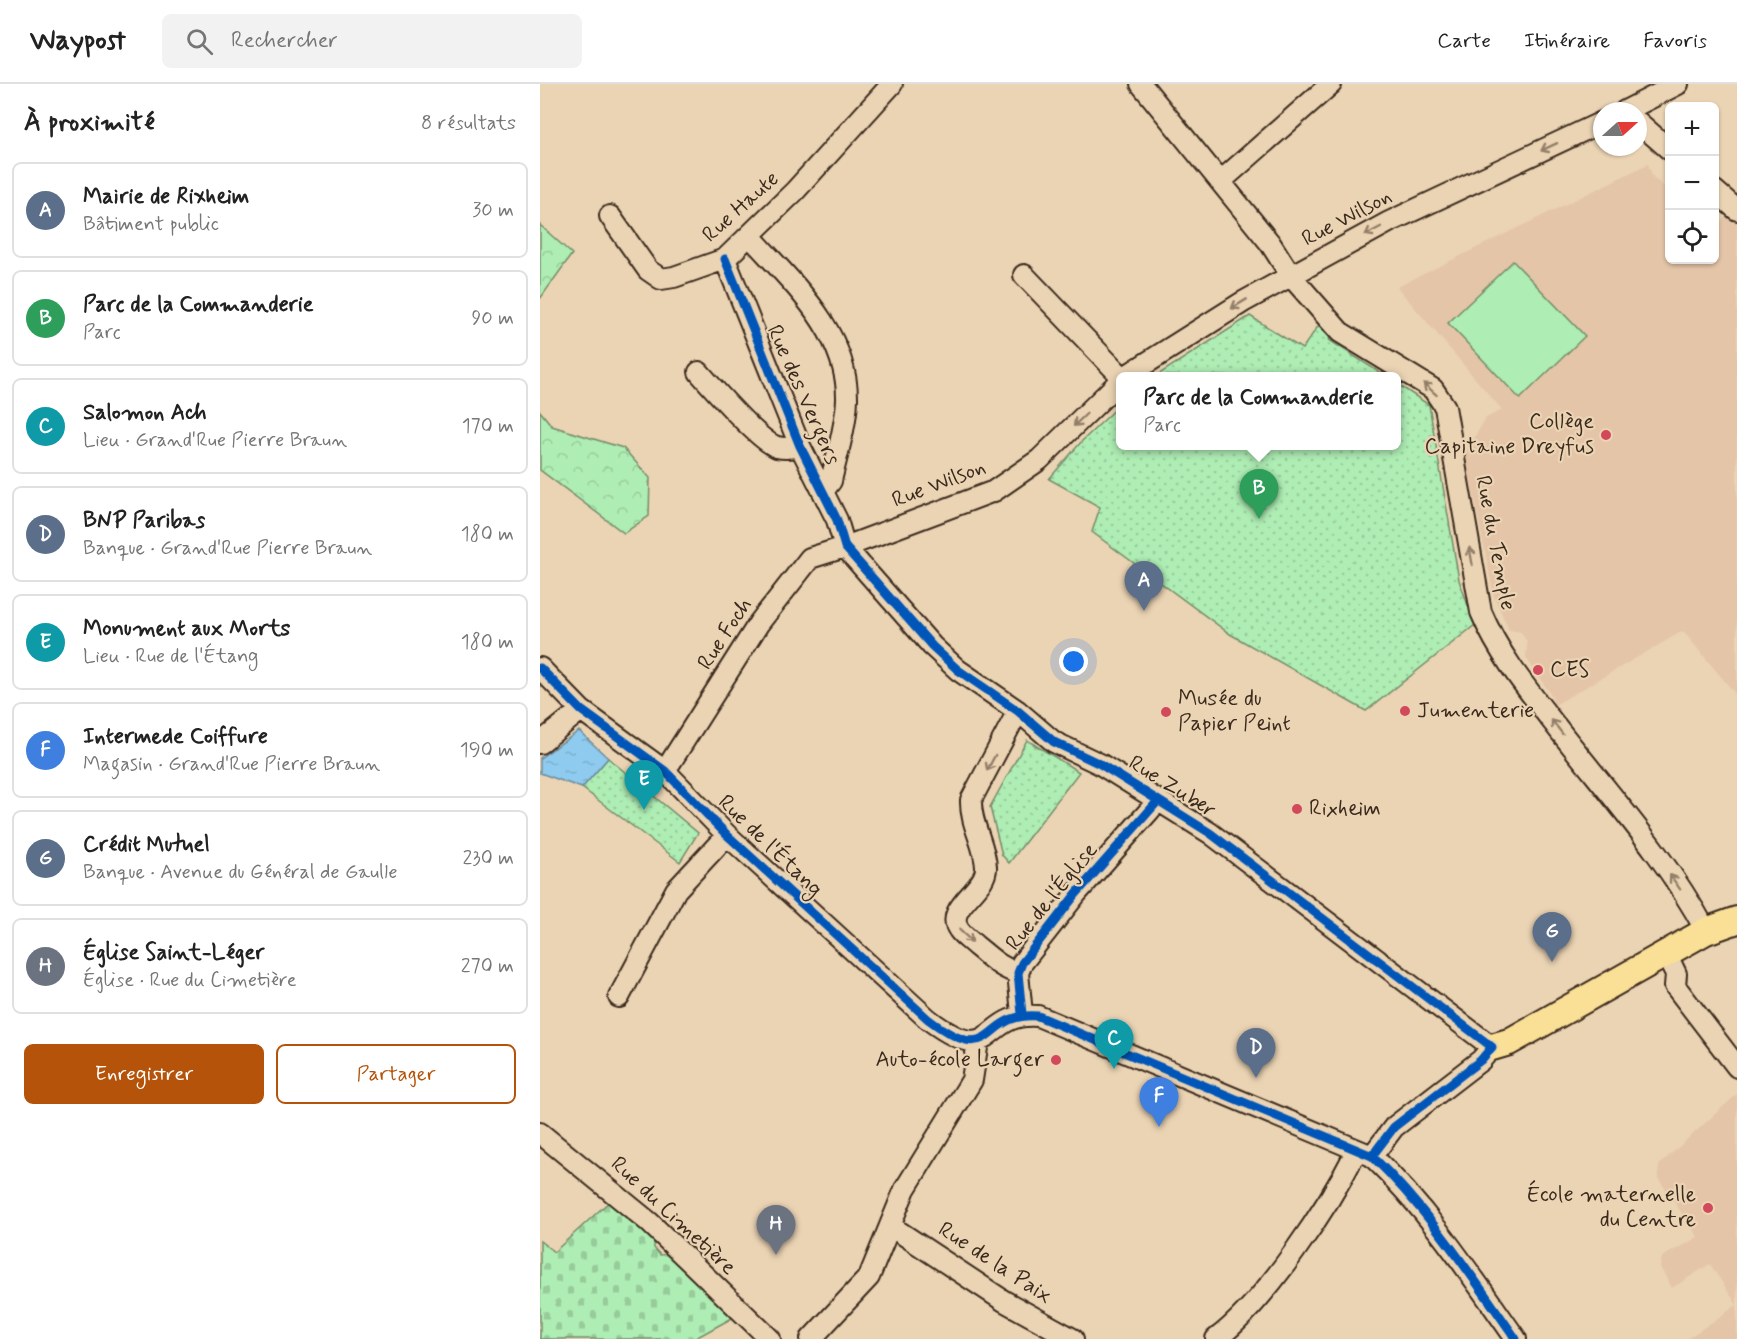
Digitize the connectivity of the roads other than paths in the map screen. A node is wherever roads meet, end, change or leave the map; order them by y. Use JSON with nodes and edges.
{"nodes":[{"id":1,"x":892,"y":84,"type":"edge"},
{"id":2,"x":1142,"y":84,"type":"edge"},
{"id":3,"x":1331,"y":84,"type":"edge"},
{"id":4,"x":1678,"y":84,"type":"edge"},
{"id":5,"x":1647,"y":104,"type":"edge"},
{"id":6,"x":1593,"y":126,"type":"edge"},
{"id":7,"x":1647,"y":128,"type":"edge"},
{"id":8,"x":1665,"y":145,"type":"edge"},
{"id":9,"x":1221,"y":181,"type":"junction"},
{"id":10,"x":1719,"y":194,"type":"edge"},
{"id":11,"x":1737,"y":210,"type":"edge"},
{"id":12,"x":610,"y":216,"type":"dead end"},
{"id":13,"x":750,"y":236,"type":"junction"},
{"id":14,"x":725,"y":259,"type":"junction"},
{"id":15,"x":1024,"y":275,"type":"dead end"},
{"id":16,"x":1291,"y":276,"type":"junction"},
{"id":17,"x":699,"y":372,"type":"dead end"},
{"id":18,"x":1117,"y":372,"type":"edge"},
{"id":19,"x":1132,"y":372,"type":"edge"},
{"id":20,"x":1116,"y":385,"type":"edge"},
{"id":21,"x":800,"y":446,"type":"junction"},
{"id":22,"x":824,"y":490,"type":"junction"},
{"id":23,"x":845,"y":547,"type":"junction"},
{"id":24,"x":540,"y":668,"type":"edge"},
{"id":25,"x":581,"y":710,"type":"junction"},
{"id":26,"x":1018,"y":711,"type":"junction"},
{"id":27,"x":540,"y":743,"type":"edge"},
{"id":28,"x":665,"y":771,"type":"junction"},
{"id":29,"x":1156,"y":802,"type":"junction"},
{"id":30,"x":728,"y":836,"type":"junction"},
{"id":31,"x":1737,"y":920,"type":"edge"},
{"id":32,"x":1706,"y":931,"type":"junction"},
{"id":33,"x":1666,"y":953,"type":"junction"},
{"id":34,"x":1018,"y":974,"type":"junction"},
{"id":35,"x":619,"y":997,"type":"dead end"},
{"id":36,"x":1022,"y":1014,"type":"junction"},
{"id":37,"x":978,"y":1041,"type":"junction"},
{"id":38,"x":1492,"y":1047,"type":"junction"},
{"id":39,"x":1737,"y":1067,"type":"edge"},
{"id":40,"x":540,"y":1133,"type":"edge"},
{"id":41,"x":1365,"y":1153,"type":"junction"},
{"id":42,"x":892,"y":1227,"type":"junction"},
{"id":43,"x":770,"y":1339,"type":"edge"},
{"id":44,"x":811,"y":1339,"type":"edge"},
{"id":45,"x":1073,"y":1339,"type":"edge"},
{"id":46,"x":1216,"y":1339,"type":"edge"},
{"id":47,"x":1516,"y":1339,"type":"edge"}],
"edges":[{"from":1,"to":13,"type":"street","name":"Rue Haute"},
{"from":2,"to":9,"type":"street"},
{"from":3,"to":9,"type":"street"},
{"from":4,"to":5,"type":"street"},
{"from":6,"to":16,"type":"street","name":"Rue Wilson","one_way":true},
{"from":7,"to":8,"type":"street"},
{"from":9,"to":16,"type":"street"},
{"from":10,"to":11,"type":"street"},
{"from":12,"to":14,"type":"street","name":"Rue Haute"},
{"from":13,"to":14,"type":"street","name":"Rue Haute"},
{"from":13,"to":22,"type":"street"},
{"from":14,"to":21,"type":"street","name":"Rue des Vergers"},
{"from":15,"to":18,"type":"street"},
{"from":16,"to":19,"type":"street","name":"Rue Wilson","one_way":true},
{"from":32,"to":16,"type":"street","name":"Rue du Temple","one_way":true},
{"from":17,"to":21,"type":"street"},
{"from":20,"to":23,"type":"street","name":"Rue Wilson","one_way":true},
{"from":21,"to":22,"type":"street","name":"Rue des Vergers"},
{"from":22,"to":23,"type":"street","name":"Rue des Vergers"},
{"from":23,"to":26,"type":"street","name":"Rue Zuber"},
{"from":23,"to":28,"type":"street","name":"Rue Foch"},
{"from":24,"to":25,"type":"street","name":"Rue de l'Étang"},
{"from":25,"to":27,"type":"street"},
{"from":25,"to":28,"type":"street","name":"Rue de l'Étang"},
{"from":26,"to":29,"type":"street","name":"Rue Zuber"},
{"from":26,"to":34,"type":"street","one_way":true},
{"from":28,"to":30,"type":"street","name":"Rue de l'Étang"},
{"from":29,"to":34,"type":"street","name":"Rue de l'Église"},
{"from":29,"to":38,"type":"street","name":"Rue Zuber"},
{"from":30,"to":35,"type":"street"},
{"from":30,"to":37,"type":"street","name":"Rue de l'Étang"},
{"from":31,"to":32,"type":"main road"},
{"from":32,"to":33,"type":"main road"},
{"from":33,"to":38,"type":"main road"},
{"from":33,"to":39,"type":"street"},
{"from":34,"to":36,"type":"street","name":"Rue de l'Église"},
{"from":36,"to":37,"type":"street"},
{"from":36,"to":41,"type":"street"},
{"from":37,"to":42,"type":"street"},
{"from":38,"to":41,"type":"street"},
{"from":40,"to":43,"type":"street","name":"Rue du Cimetière"},
{"from":41,"to":46,"type":"street"},
{"from":41,"to":47,"type":"street"},
{"from":42,"to":44,"type":"street"},
{"from":42,"to":45,"type":"street","name":"Rue de la Paix"}]}
